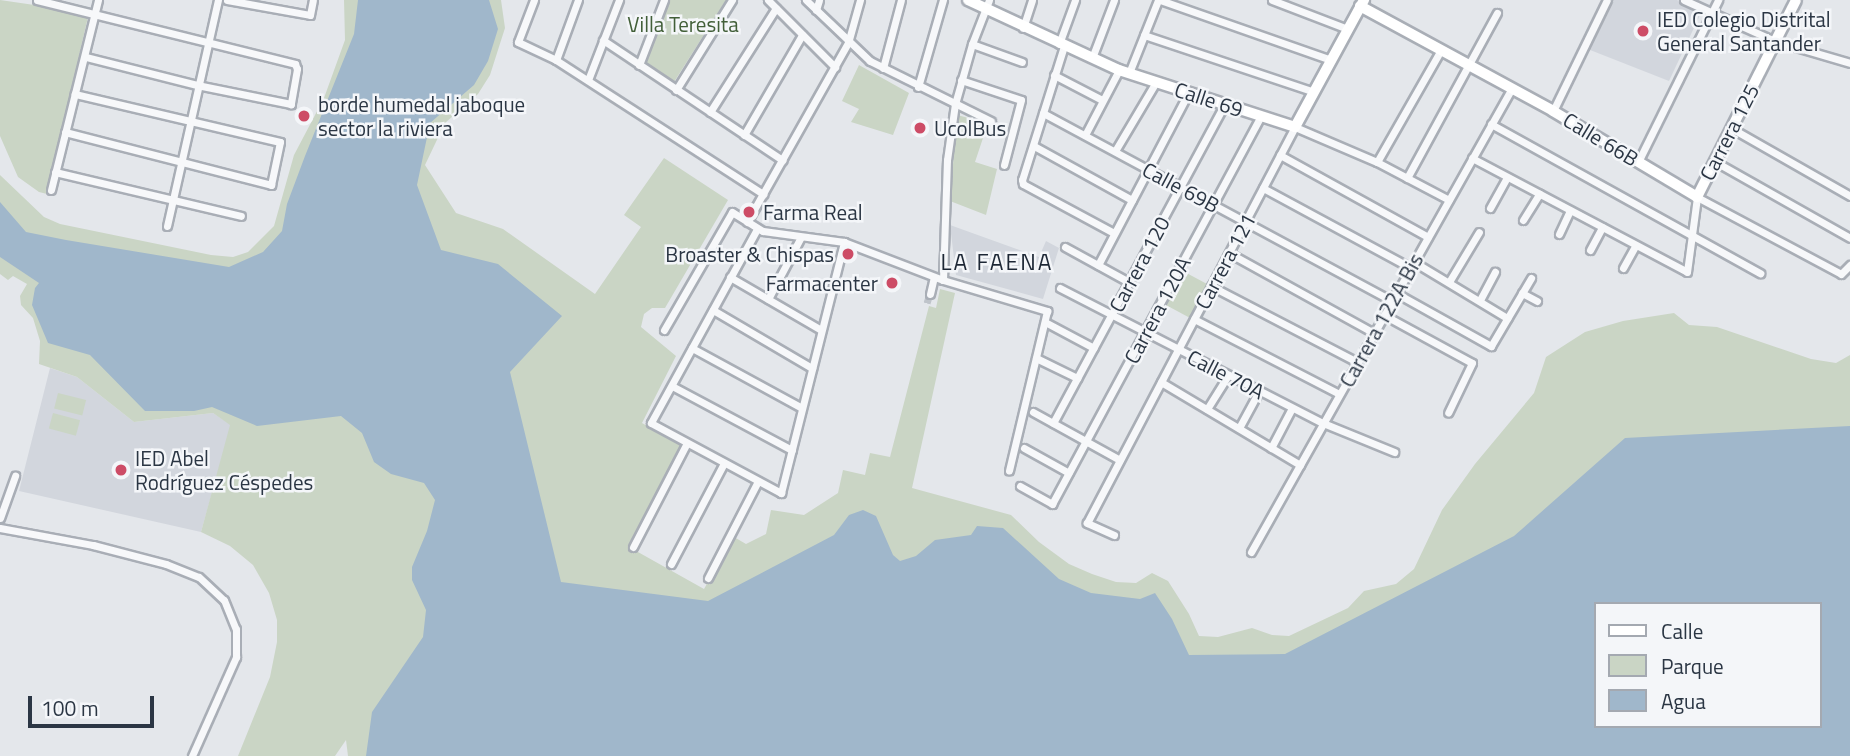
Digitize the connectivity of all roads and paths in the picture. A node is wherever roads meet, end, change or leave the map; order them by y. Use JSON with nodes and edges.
{"nodes":[{"id":1,"x":37,"y":0,"type":"edge"},
{"id":2,"x":98,"y":0,"type":"edge"},
{"id":3,"x":218,"y":0,"type":"edge"},
{"id":4,"x":227,"y":0,"type":"edge"},
{"id":5,"x":313,"y":0,"type":"edge"},
{"id":6,"x":534,"y":0,"type":"edge"},
{"id":7,"x":578,"y":0,"type":"edge"},
{"id":8,"x":619,"y":0,"type":"edge"},
{"id":9,"x":664,"y":0,"type":"edge"},
{"id":10,"x":732,"y":0,"type":"edge"},
{"id":11,"x":768,"y":0,"type":"edge"},
{"id":12,"x":806,"y":0,"type":"edge"},
{"id":13,"x":819,"y":0,"type":"edge"},
{"id":14,"x":860,"y":0,"type":"edge"},
{"id":15,"x":901,"y":0,"type":"edge"},
{"id":16,"x":943,"y":0,"type":"edge"},
{"id":17,"x":968,"y":0,"type":"edge"},
{"id":18,"x":1032,"y":0,"type":"edge"},
{"id":19,"x":1075,"y":0,"type":"edge"},
{"id":20,"x":1114,"y":0,"type":"edge"},
{"id":21,"x":1159,"y":0,"type":"edge"},
{"id":22,"x":1272,"y":0,"type":"edge"},
{"id":23,"x":1607,"y":0,"type":"edge"},
{"id":24,"x":1684,"y":0,"type":"edge"},
{"id":25,"x":1718,"y":0,"type":"edge"},
{"id":26,"x":1796,"y":0,"type":"edge"},
{"id":27,"x":56,"y":2,"type":"edge"},
{"id":28,"x":1362,"y":3,"type":"edge"},
{"id":29,"x":987,"y":4,"type":"edge"},
{"id":30,"x":776,"y":8,"type":"junction"},
{"id":31,"x":816,"y":10,"type":"junction"},
{"id":32,"x":1497,"y":13,"type":"dead end"},
{"id":33,"x":96,"y":14,"type":"junction"},
{"id":34,"x":1711,"y":14,"type":"junction"},
{"id":35,"x":1023,"y":28,"type":"junction"},
{"id":36,"x":1348,"y":29,"type":"junction"},
{"id":37,"x":802,"y":35,"type":"junction"},
{"id":38,"x":1144,"y":35,"type":"junction"},
{"id":39,"x":603,"y":40,"type":"junction"},
{"id":40,"x":208,"y":41,"type":"junction"},
{"id":41,"x":1775,"y":41,"type":"junction"},
{"id":42,"x":848,"y":43,"type":"junction"},
{"id":43,"x":972,"y":44,"type":"junction"},
{"id":44,"x":1061,"y":45,"type":"junction"},
{"id":45,"x":1441,"y":50,"type":"junction"},
{"id":46,"x":86,"y":57,"type":"junction"},
{"id":47,"x":1092,"y":58,"type":"junction"},
{"id":48,"x":556,"y":60,"type":"junction"},
{"id":49,"x":1331,"y":60,"type":"junction"},
{"id":50,"x":1023,"y":62,"type":"dead end"},
{"id":51,"x":1850,"y":63,"type":"edge"},
{"id":52,"x":639,"y":65,"type":"junction"},
{"id":53,"x":1468,"y":65,"type":"junction"},
{"id":54,"x":835,"y":67,"type":"junction"},
{"id":55,"x":883,"y":68,"type":"junction"},
{"id":56,"x":1124,"y":71,"type":"junction"},
{"id":57,"x":1054,"y":75,"type":"junction"},
{"id":58,"x":588,"y":80,"type":"junction"},
{"id":59,"x":961,"y":80,"type":"junction"},
{"id":60,"x":1156,"y":82,"type":"junction"},
{"id":61,"x":197,"y":85,"type":"junction"},
{"id":62,"x":918,"y":87,"type":"junction"},
{"id":63,"x":1511,"y":88,"type":"junction"},
{"id":64,"x":676,"y":90,"type":"junction"},
{"id":65,"x":1189,"y":92,"type":"junction"},
{"id":66,"x":1314,"y":92,"type":"junction"},
{"id":67,"x":75,"y":94,"type":"junction"},
{"id":68,"x":1102,"y":100,"type":"junction"},
{"id":69,"x":955,"y":104,"type":"junction"},
{"id":70,"x":1225,"y":104,"type":"junction"},
{"id":71,"x":1553,"y":111,"type":"junction"},
{"id":72,"x":710,"y":112,"type":"junction"},
{"id":73,"x":1044,"y":113,"type":"junction"},
{"id":74,"x":1261,"y":116,"type":"junction"},
{"id":75,"x":190,"y":121,"type":"junction"},
{"id":76,"x":991,"y":121,"type":"dead end"},
{"id":77,"x":1491,"y":124,"type":"junction"},
{"id":78,"x":1295,"y":127,"type":"junction"},
{"id":79,"x":1731,"y":128,"type":"junction"},
{"id":80,"x":65,"y":132,"type":"junction"},
{"id":81,"x":744,"y":135,"type":"junction"},
{"id":82,"x":1085,"y":135,"type":"junction"},
{"id":83,"x":1034,"y":146,"type":"junction"},
{"id":84,"x":1115,"y":151,"type":"junction"},
{"id":85,"x":1280,"y":155,"type":"junction"},
{"id":86,"x":1472,"y":158,"type":"junction"},
{"id":87,"x":782,"y":160,"type":"junction"},
{"id":88,"x":1714,"y":161,"type":"junction"},
{"id":89,"x":180,"y":162,"type":"junction"},
{"id":90,"x":1377,"y":162,"type":"junction"},
{"id":91,"x":1638,"y":162,"type":"junction"},
{"id":92,"x":1004,"y":165,"type":"dead end"},
{"id":93,"x":1148,"y":169,"type":"junction"},
{"id":94,"x":55,"y":172,"type":"junction"},
{"id":95,"x":1507,"y":177,"type":"junction"},
{"id":96,"x":1407,"y":178,"type":"junction"},
{"id":97,"x":1180,"y":187,"type":"junction"},
{"id":98,"x":1263,"y":188,"type":"junction"},
{"id":99,"x":51,"y":190,"type":"dead end"},
{"id":100,"x":762,"y":194,"type":"junction"},
{"id":101,"x":1539,"y":194,"type":"junction"},
{"id":102,"x":1850,"y":196,"type":"edge"},
{"id":103,"x":1697,"y":197,"type":"junction"},
{"id":104,"x":172,"y":200,"type":"junction"},
{"id":105,"x":1132,"y":200,"type":"junction"},
{"id":106,"x":1449,"y":200,"type":"junction"},
{"id":107,"x":1213,"y":204,"type":"junction"},
{"id":108,"x":1490,"y":208,"type":"dead end"},
{"id":109,"x":1570,"y":210,"type":"junction"},
{"id":110,"x":241,"y":216,"type":"dead end"},
{"id":111,"x":1523,"y":220,"type":"dead end"},
{"id":112,"x":747,"y":222,"type":"junction"},
{"id":113,"x":1245,"y":222,"type":"junction"},
{"id":114,"x":167,"y":226,"type":"dead end"},
{"id":115,"x":1602,"y":227,"type":"junction"},
{"id":116,"x":757,"y":229,"type":"junction"},
{"id":117,"x":1479,"y":232,"type":"dead end"},
{"id":118,"x":1114,"y":233,"type":"junction"},
{"id":119,"x":1559,"y":234,"type":"dead end"},
{"id":120,"x":1692,"y":236,"type":"junction"},
{"id":121,"x":801,"y":237,"type":"junction"},
{"id":122,"x":1428,"y":237,"type":"junction"},
{"id":123,"x":1850,"y":238,"type":"edge"},
{"id":124,"x":844,"y":242,"type":"junction"},
{"id":125,"x":1636,"y":245,"type":"junction"},
{"id":126,"x":1065,"y":247,"type":"dead end"},
{"id":127,"x":1590,"y":250,"type":"dead end"},
{"id":128,"x":1229,"y":253,"type":"junction"},
{"id":129,"x":1098,"y":265,"type":"junction"},
{"id":130,"x":1412,"y":265,"type":"junction"},
{"id":131,"x":1850,"y":265,"type":"edge"},
{"id":132,"x":1623,"y":268,"type":"dead end"},
{"id":133,"x":1495,"y":272,"type":"dead end"},
{"id":134,"x":1760,"y":273,"type":"dead end"},
{"id":135,"x":730,"y":277,"type":"junction"},
{"id":136,"x":939,"y":278,"type":"junction"},
{"id":137,"x":1531,"y":278,"type":"dead end"},
{"id":138,"x":1129,"y":282,"type":"junction"},
{"id":139,"x":1449,"y":282,"type":"junction"},
{"id":140,"x":1211,"y":286,"type":"junction"},
{"id":141,"x":1060,"y":288,"type":"dead end"},
{"id":142,"x":1396,"y":293,"type":"junction"},
{"id":143,"x":1522,"y":293,"type":"junction"},
{"id":144,"x":930,"y":294,"type":"tunnel mouth"},
{"id":145,"x":768,"y":299,"type":"junction"},
{"id":146,"x":1480,"y":300,"type":"junction"},
{"id":147,"x":1392,"y":301,"type":"junction"},
{"id":148,"x":1537,"y":301,"type":"dead end"},
{"id":149,"x":713,"y":310,"type":"junction"},
{"id":150,"x":1111,"y":315,"type":"junction"},
{"id":151,"x":1384,"y":315,"type":"junction"},
{"id":152,"x":1507,"y":318,"type":"junction"},
{"id":153,"x":1194,"y":319,"type":"junction"},
{"id":154,"x":1045,"y":322,"type":"junction"},
{"id":155,"x":664,"y":330,"type":"dead end"},
{"id":156,"x":821,"y":330,"type":"junction"},
{"id":157,"x":1145,"y":332,"type":"junction"},
{"id":158,"x":1374,"y":333,"type":"junction"},
{"id":159,"x":692,"y":348,"type":"junction"},
{"id":160,"x":1094,"y":348,"type":"junction"},
{"id":161,"x":1178,"y":349,"type":"junction"},
{"id":162,"x":1036,"y":358,"type":"junction"},
{"id":163,"x":1357,"y":362,"type":"junction"},
{"id":164,"x":812,"y":368,"type":"junction"},
{"id":165,"x":1228,"y":374,"type":"junction"},
{"id":166,"x":1077,"y":379,"type":"junction"},
{"id":167,"x":1161,"y":382,"type":"junction"},
{"id":168,"x":672,"y":386,"type":"junction"},
{"id":169,"x":1259,"y":391,"type":"junction"},
{"id":170,"x":1339,"y":394,"type":"junction"},
{"id":171,"x":802,"y":408,"type":"junction"},
{"id":172,"x":1292,"y":408,"type":"junction"},
{"id":173,"x":1207,"y":409,"type":"junction"},
{"id":174,"x":1033,"y":412,"type":"dead end"},
{"id":175,"x":1447,"y":413,"type":"dead end"},
{"id":176,"x":1053,"y":423,"type":"junction"},
{"id":177,"x":1323,"y":423,"type":"junction"},
{"id":178,"x":1239,"y":428,"type":"junction"},
{"id":179,"x":1086,"y":441,"type":"junction"},
{"id":180,"x":687,"y":443,"type":"junction"},
{"id":181,"x":1271,"y":447,"type":"junction"},
{"id":182,"x":1024,"y":448,"type":"dead end"},
{"id":183,"x":792,"y":450,"type":"junction"},
{"id":184,"x":1394,"y":452,"type":"dead end"},
{"id":185,"x":1120,"y":460,"type":"junction"},
{"id":186,"x":724,"y":463,"type":"junction"},
{"id":187,"x":1300,"y":464,"type":"junction"},
{"id":188,"x":1009,"y":471,"type":"dead end"},
{"id":189,"x":1069,"y":473,"type":"junction"},
{"id":190,"x":15,"y":476,"type":"dead end"},
{"id":191,"x":758,"y":481,"type":"junction"},
{"id":192,"x":1020,"y":486,"type":"dead end"},
{"id":193,"x":0,"y":518,"type":"edge"},
{"id":194,"x":0,"y":528,"type":"edge"},
{"id":195,"x":1114,"y":535,"type":"dead end"},
{"id":196,"x":634,"y":547,"type":"dead end"},
{"id":197,"x":1251,"y":552,"type":"dead end"},
{"id":198,"x":671,"y":564,"type":"dead end"},
{"id":199,"x":708,"y":578,"type":"dead end"},
{"id":200,"x":192,"y":756,"type":"edge"}],
"edges":[{"from":1,"to":27,"type":"street"},
{"from":2,"to":33,"type":"street"},
{"from":3,"to":40,"type":"street"},
{"from":4,"to":5,"type":"street"},
{"from":6,"to":48,"type":"street"},
{"from":7,"to":48,"type":"street"},
{"from":8,"to":39,"type":"street"},
{"from":9,"to":52,"type":"street"},
{"from":10,"to":64,"type":"street"},
{"from":11,"to":30,"type":"street"},
{"from":12,"to":31,"type":"street"},
{"from":13,"to":31,"type":"street"},
{"from":14,"to":42,"type":"street"},
{"from":15,"to":55,"type":"street"},
{"from":16,"to":62,"type":"street"},
{"from":17,"to":29,"type":"street","name":"Calle 69"},
{"from":18,"to":35,"type":"street"},
{"from":19,"to":44,"type":"street"},
{"from":20,"to":47,"type":"street"},
{"from":21,"to":38,"type":"street"},
{"from":21,"to":49,"type":"street"},
{"from":22,"to":36,"type":"street"},
{"from":23,"to":71,"type":"street"},
{"from":24,"to":34,"type":"street"},
{"from":25,"to":34,"type":"street"},
{"from":26,"to":41,"type":"street","name":"Carrera 125"},
{"from":27,"to":33,"type":"street"},
{"from":28,"to":36,"type":"street","name":"Carrera 121"},
{"from":28,"to":45,"type":"street","name":"Calle 66B"},
{"from":29,"to":35,"type":"street","name":"Calle 69"},
{"from":29,"to":43,"type":"street"},
{"from":30,"to":37,"type":"street"},
{"from":30,"to":72,"type":"street"},
{"from":31,"to":42,"type":"street"},
{"from":32,"to":53,"type":"street"},
{"from":33,"to":40,"type":"street"},
{"from":33,"to":46,"type":"street"},
{"from":34,"to":41,"type":"street"},
{"from":34,"to":91,"type":"street"},
{"from":35,"to":44,"type":"street","name":"Calle 69"},
{"from":36,"to":49,"type":"street","name":"Carrera 121"},
{"from":37,"to":54,"type":"street"},
{"from":37,"to":81,"type":"street"},
{"from":38,"to":56,"type":"street"},
{"from":38,"to":66,"type":"street"},
{"from":39,"to":52,"type":"street"},
{"from":39,"to":58,"type":"street"},
{"from":40,"to":61,"type":"street"},
{"from":40,"to":61,"type":"street"},
{"from":41,"to":51,"type":"street"},
{"from":41,"to":79,"type":"street","name":"Carrera 125"},
{"from":42,"to":54,"type":"street"},
{"from":42,"to":55,"type":"street"},
{"from":43,"to":50,"type":"street"},
{"from":43,"to":59,"type":"street"},
{"from":44,"to":47,"type":"street","name":"Calle 69"},
{"from":44,"to":57,"type":"street"},
{"from":45,"to":53,"type":"street","name":"Calle 66B"},
{"from":45,"to":90,"type":"street"},
{"from":46,"to":61,"type":"street"},
{"from":46,"to":67,"type":"street"},
{"from":47,"to":56,"type":"street","name":"Calle 69"},
{"from":48,"to":58,"type":"street"},
{"from":49,"to":66,"type":"street","name":"Carrera 121"},
{"from":52,"to":64,"type":"street"},
{"from":53,"to":63,"type":"street","name":"Calle 66B"},
{"from":53,"to":96,"type":"street"},
{"from":54,"to":87,"type":"street"},
{"from":55,"to":62,"type":"street"},
{"from":56,"to":60,"type":"street","name":"Calle 69"},
{"from":56,"to":68,"type":"street"},
{"from":57,"to":68,"type":"street"},
{"from":57,"to":73,"type":"street"},
{"from":58,"to":100,"type":"street"},
{"from":59,"to":69,"type":"street"},
{"from":59,"to":92,"type":"street"},
{"from":60,"to":65,"type":"street","name":"Calle 69"},
{"from":60,"to":84,"type":"street"},
{"from":61,"to":75,"type":"street"},
{"from":62,"to":69,"type":"street"},
{"from":63,"to":71,"type":"street","name":"Calle 66B"},
{"from":63,"to":77,"type":"street","name":"Carrera 122A Bis"},
{"from":64,"to":72,"type":"street"},
{"from":65,"to":70,"type":"street","name":"Calle 69"},
{"from":65,"to":93,"type":"street"},
{"from":66,"to":78,"type":"street","name":"Carrera 121"},
{"from":67,"to":75,"type":"street"},
{"from":67,"to":80,"type":"street"},
{"from":68,"to":82,"type":"street"},
{"from":69,"to":76,"type":"street"},
{"from":69,"to":136,"type":"street"},
{"from":70,"to":74,"type":"street","name":"Calle 69"},
{"from":70,"to":97,"type":"street","name":"Carrera 120"},
{"from":71,"to":91,"type":"street","name":"Calle 66B"},
{"from":72,"to":81,"type":"street"},
{"from":73,"to":82,"type":"street","name":"Calle 69B"},
{"from":73,"to":83,"type":"street"},
{"from":74,"to":78,"type":"street","name":"Calle 69"},
{"from":74,"to":107,"type":"street","name":"Carrera 120A"},
{"from":75,"to":89,"type":"street"},
{"from":75,"to":89,"type":"street"},
{"from":77,"to":86,"type":"street","name":"Carrera 122A Bis"},
{"from":77,"to":120,"type":"street"},
{"from":78,"to":85,"type":"street","name":"Carrera 121"},
{"from":78,"to":90,"type":"street","name":"Calle 69"},
{"from":79,"to":88,"type":"street","name":"Carrera 125"},
{"from":79,"to":102,"type":"street"},
{"from":80,"to":89,"type":"street"},
{"from":80,"to":94,"type":"street"},
{"from":81,"to":87,"type":"street"},
{"from":82,"to":84,"type":"street","name":"Calle 69B"},
{"from":83,"to":105,"type":"street"},
{"from":83,"to":118,"type":"street"},
{"from":84,"to":93,"type":"street","name":"Calle 69B"},
{"from":85,"to":98,"type":"street","name":"Carrera 121"},
{"from":85,"to":122,"type":"street"},
{"from":86,"to":95,"type":"street"},
{"from":86,"to":106,"type":"street","name":"Carrera 122A Bis"},
{"from":87,"to":100,"type":"street"},
{"from":88,"to":103,"type":"street","name":"Carrera 125"},
{"from":88,"to":123,"type":"street"},
{"from":89,"to":104,"type":"street"},
{"from":90,"to":96,"type":"street","name":"Calle 69"},
{"from":91,"to":103,"type":"street","name":"Calle 66B"},
{"from":93,"to":97,"type":"street","name":"Calle 69B"},
{"from":93,"to":105,"type":"street"},
{"from":94,"to":99,"type":"street"},
{"from":94,"to":104,"type":"street"},
{"from":95,"to":101,"type":"street"},
{"from":95,"to":108,"type":"street"},
{"from":96,"to":106,"type":"street","name":"Calle 69"},
{"from":97,"to":107,"type":"street","name":"Calle 69B"},
{"from":97,"to":138,"type":"street","name":"Carrera 120"},
{"from":98,"to":113,"type":"street","name":"Carrera 121"},
{"from":98,"to":130,"type":"street"},
{"from":100,"to":112,"type":"street"},
{"from":101,"to":109,"type":"street"},
{"from":101,"to":111,"type":"street"},
{"from":103,"to":120,"type":"street","name":"Carrera 125"},
{"from":103,"to":131,"type":"street","name":"Calle 66B"},
{"from":104,"to":110,"type":"street"},
{"from":104,"to":114,"type":"street"},
{"from":105,"to":118,"type":"street"},
{"from":106,"to":122,"type":"street","name":"Carrera 122A Bis"},
{"from":107,"to":113,"type":"street","name":"Calle 69B"},
{"from":107,"to":157,"type":"street","name":"Carrera 120A"},
{"from":109,"to":115,"type":"street"},
{"from":109,"to":119,"type":"street"},
{"from":112,"to":116,"type":"street"},
{"from":112,"to":155,"type":"street"},
{"from":113,"to":128,"type":"street","name":"Carrera 121"},
{"from":113,"to":147,"type":"street","name":"Calle 69B"},
{"from":115,"to":125,"type":"street"},
{"from":115,"to":127,"type":"street"},
{"from":116,"to":121,"type":"street"},
{"from":116,"to":135,"type":"street"},
{"from":117,"to":139,"type":"street"},
{"from":118,"to":129,"type":"street"},
{"from":120,"to":125,"type":"street","name":"Carrera 125"},
{"from":120,"to":134,"type":"street"},
{"from":121,"to":124,"type":"street"},
{"from":121,"to":145,"type":"street"},
{"from":122,"to":130,"type":"street","name":"Carrera 122A Bis"},
{"from":124,"to":136,"type":"street"},
{"from":124,"to":156,"type":"street"},
{"from":125,"to":132,"type":"street"},
{"from":126,"to":129,"type":"street"},
{"from":128,"to":140,"type":"street","name":"Carrera 121"},
{"from":128,"to":158,"type":"street"},
{"from":129,"to":138,"type":"street"},
{"from":130,"to":139,"type":"street"},
{"from":130,"to":142,"type":"street","name":"Carrera 122A Bis"},
{"from":133,"to":146,"type":"street"},
{"from":135,"to":145,"type":"street"},
{"from":135,"to":149,"type":"street"},
{"from":136,"to":144,"type":"street"},
{"from":136,"to":154,"type":"street"},
{"from":137,"to":143,"type":"street"},
{"from":138,"to":150,"type":"street","name":"Carrera 120"},
{"from":139,"to":146,"type":"street"},
{"from":140,"to":153,"type":"street","name":"Carrera 121"},
{"from":140,"to":163,"type":"street"},
{"from":141,"to":150,"type":"street","name":"Calle 70A"},
{"from":142,"to":147,"type":"street","name":"Carrera 122A Bis"},
{"from":142,"to":152,"type":"street"},
{"from":143,"to":148,"type":"street"},
{"from":143,"to":152,"type":"street"},
{"from":145,"to":156,"type":"street"},
{"from":146,"to":152,"type":"street"},
{"from":147,"to":151,"type":"street","name":"Carrera 122A Bis"},
{"from":149,"to":159,"type":"street"},
{"from":149,"to":164,"type":"street"},
{"from":150,"to":157,"type":"street","name":"Calle 70A"},
{"from":150,"to":160,"type":"street","name":"Carrera 120"},
{"from":151,"to":158,"type":"street","name":"Carrera 122A Bis"},
{"from":151,"to":175,"type":"street"},
{"from":153,"to":161,"type":"street","name":"Carrera 121"},
{"from":153,"to":170,"type":"street"},
{"from":154,"to":160,"type":"street"},
{"from":154,"to":162,"type":"street"},
{"from":156,"to":164,"type":"street"},
{"from":157,"to":161,"type":"street","name":"Calle 70A"},
{"from":157,"to":179,"type":"street","name":"Carrera 120A"},
{"from":158,"to":163,"type":"street","name":"Carrera 122A Bis"},
{"from":159,"to":168,"type":"street"},
{"from":159,"to":171,"type":"street"},
{"from":160,"to":166,"type":"street","name":"Carrera 120"},
{"from":161,"to":165,"type":"street","name":"Calle 70A"},
{"from":161,"to":167,"type":"street","name":"Carrera 121"},
{"from":162,"to":166,"type":"street"},
{"from":162,"to":188,"type":"street"},
{"from":163,"to":170,"type":"street","name":"Carrera 122A Bis"},
{"from":164,"to":171,"type":"street"},
{"from":165,"to":169,"type":"street","name":"Calle 70A"},
{"from":165,"to":173,"type":"street"},
{"from":166,"to":176,"type":"street","name":"Carrera 120"},
{"from":167,"to":173,"type":"street"},
{"from":167,"to":185,"type":"street","name":"Carrera 121"},
{"from":168,"to":180,"type":"street"},
{"from":168,"to":183,"type":"street"},
{"from":169,"to":172,"type":"street","name":"Calle 70A"},
{"from":169,"to":178,"type":"street"},
{"from":170,"to":177,"type":"street","name":"Carrera 122A Bis"},
{"from":171,"to":183,"type":"street"},
{"from":172,"to":177,"type":"street","name":"Calle 70A"},
{"from":172,"to":181,"type":"street"},
{"from":173,"to":178,"type":"street"},
{"from":174,"to":176,"type":"street"},
{"from":176,"to":179,"type":"street"},
{"from":177,"to":184,"type":"street","name":"Calle 70A"},
{"from":177,"to":187,"type":"street","name":"Carrera 122A Bis"},
{"from":178,"to":181,"type":"street"},
{"from":179,"to":185,"type":"street"},
{"from":179,"to":189,"type":"street","name":"Carrera 120A"},
{"from":180,"to":186,"type":"street"},
{"from":180,"to":196,"type":"street"},
{"from":181,"to":187,"type":"street"},
{"from":182,"to":189,"type":"street"},
{"from":183,"to":191,"type":"street"},
{"from":185,"to":195,"type":"street","name":"Carrera 121"},
{"from":186,"to":191,"type":"street"},
{"from":186,"to":198,"type":"street"},
{"from":187,"to":197,"type":"street","name":"Carrera 122A Bis"},
{"from":189,"to":192,"type":"street","name":"Carrera 120A"},
{"from":190,"to":193,"type":"street"},
{"from":191,"to":199,"type":"street"},
{"from":194,"to":200,"type":"street"}]}
